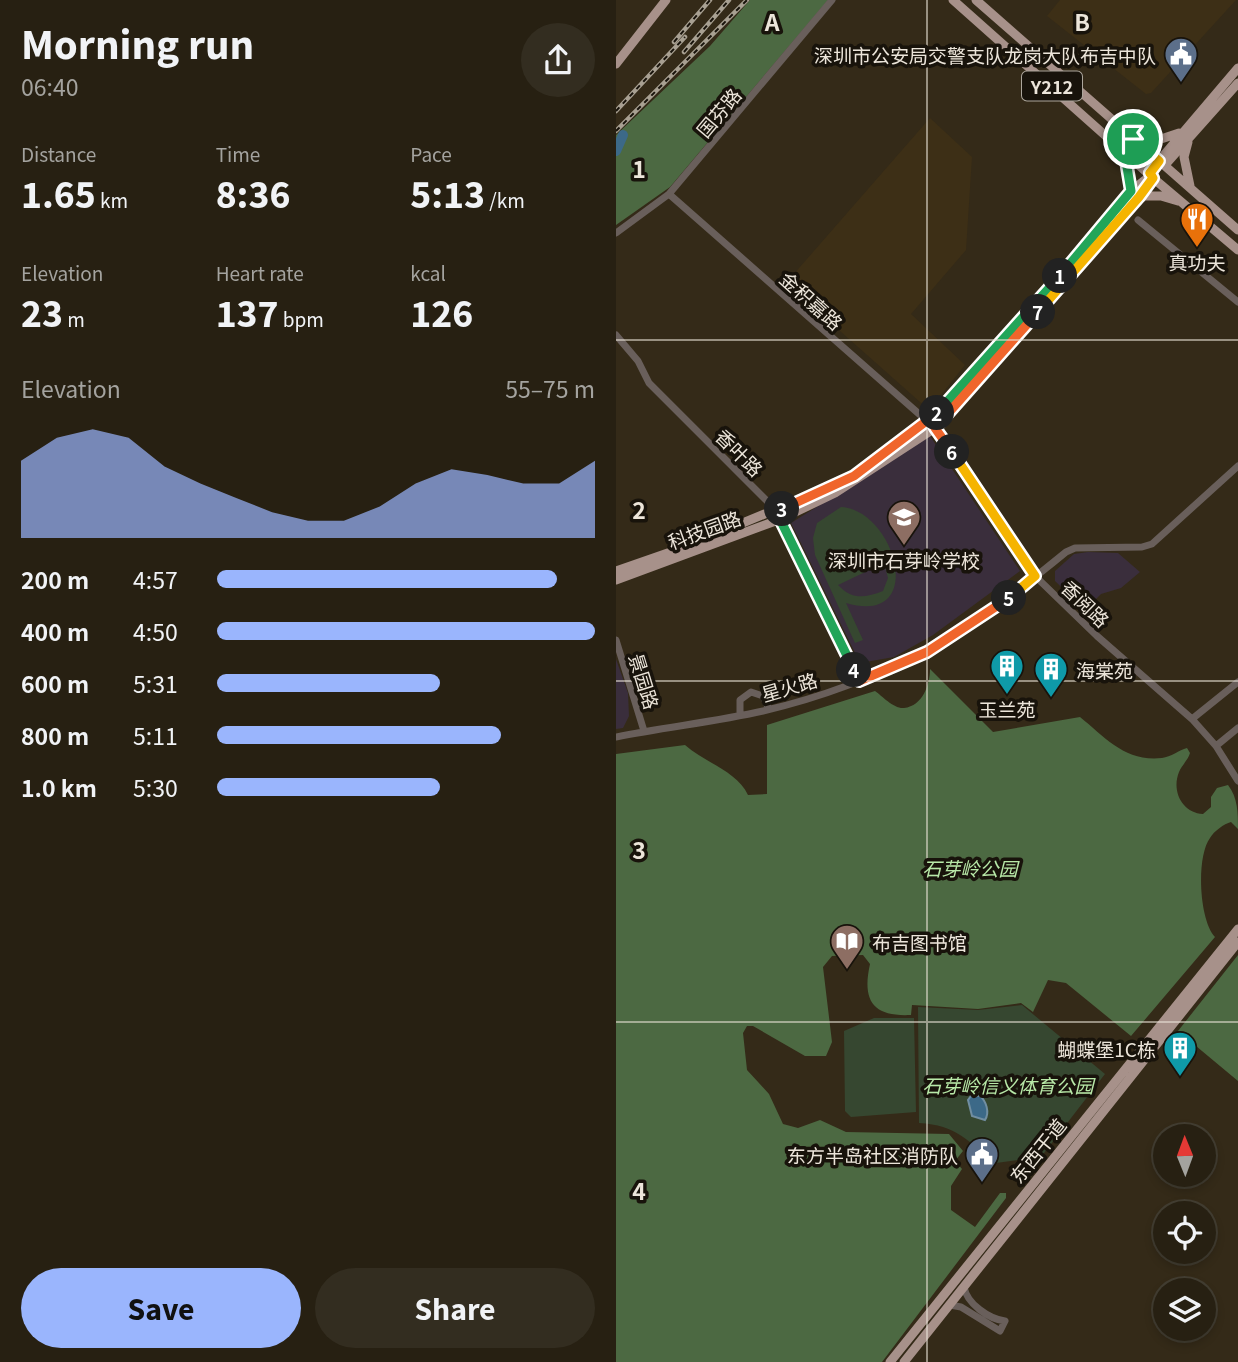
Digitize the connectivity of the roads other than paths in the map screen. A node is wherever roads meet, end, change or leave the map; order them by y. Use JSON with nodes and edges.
{"nodes":[{"id":1,"x":666,"y":0,"type":"edge"},
{"id":2,"x":832,"y":0,"type":"edge"},
{"id":3,"x":953,"y":0,"type":"edge"},
{"id":4,"x":975,"y":0,"type":"edge"},
{"id":5,"x":616,"y":64,"type":"edge"},
{"id":6,"x":1238,"y":68,"type":"edge"},
{"id":7,"x":1238,"y":83,"type":"edge"},
{"id":8,"x":1118,"y":125,"type":"junction"},
{"id":9,"x":1184,"y":130,"type":"junction"},
{"id":10,"x":1193,"y":135,"type":"junction"},
{"id":11,"x":1133,"y":139,"type":"junction"},
{"id":12,"x":1119,"y":147,"type":"junction"},
{"id":13,"x":1162,"y":163,"type":"junction"},
{"id":14,"x":1151,"y":177,"type":"junction"},
{"id":15,"x":1190,"y":188,"type":"junction"},
{"id":16,"x":669,"y":194,"type":"junction"},
{"id":17,"x":1135,"y":194,"type":"junction"},
{"id":18,"x":1184,"y":202,"type":"junction"},
{"id":19,"x":1138,"y":220,"type":"dead end"},
{"id":20,"x":1238,"y":230,"type":"edge"},
{"id":21,"x":616,"y":233,"type":"edge"},
{"id":22,"x":1238,"y":250,"type":"edge"},
{"id":23,"x":1238,"y":302,"type":"edge"},
{"id":24,"x":616,"y":335,"type":"edge"},
{"id":25,"x":932,"y":425,"type":"junction"},
{"id":26,"x":1238,"y":466,"type":"edge"},
{"id":27,"x":779,"y":515,"type":"junction"},
{"id":28,"x":616,"y":571,"type":"edge"},
{"id":29,"x":1035,"y":576,"type":"junction"},
{"id":30,"x":616,"y":580,"type":"edge"},
{"id":31,"x":616,"y":640,"type":"edge"},
{"id":32,"x":859,"y":681,"type":"junction"},
{"id":33,"x":1238,"y":682,"type":"edge"},
{"id":34,"x":769,"y":709,"type":"junction"},
{"id":35,"x":740,"y":715,"type":"junction"},
{"id":36,"x":1192,"y":719,"type":"junction"},
{"id":37,"x":1238,"y":727,"type":"edge"},
{"id":38,"x":644,"y":732,"type":"junction"},
{"id":39,"x":616,"y":737,"type":"edge"},
{"id":40,"x":1216,"y":746,"type":"junction"},
{"id":41,"x":1238,"y":781,"type":"edge"},
{"id":42,"x":1238,"y":929,"type":"edge"},
{"id":43,"x":1238,"y":943,"type":"edge"},
{"id":44,"x":964,"y":1287,"type":"junction"},
{"id":45,"x":950,"y":1305,"type":"junction"},
{"id":46,"x":890,"y":1362,"type":"edge"},
{"id":47,"x":904,"y":1362,"type":"edge"}],
"edges":[{"from":1,"to":5,"type":"main road"},
{"from":2,"to":16,"type":"street","name":"国芬路"},
{"from":3,"to":12,"type":"main road","number":"Y212"},
{"from":4,"to":8,"type":"main road","number":"Y212"},
{"from":6,"to":9,"type":"main road"},
{"from":7,"to":10,"type":"main road"},
{"from":8,"to":9,"type":"main road"},
{"from":8,"to":11,"type":"main road","number":"Y212"},
{"from":9,"to":13,"type":"main road"},
{"from":10,"to":13,"type":"main road"},
{"from":10,"to":15,"type":"main road"},
{"from":11,"to":12,"type":"main road"},
{"from":11,"to":13,"type":"main road","number":"Y212"},
{"from":12,"to":14,"type":"main road","number":"Y212"},
{"from":12,"to":17,"type":"main road"},
{"from":13,"to":14,"type":"street","name":"科技园路"},
{"from":13,"to":15,"type":"main road","number":"Y212"},
{"from":14,"to":17,"type":"main road","name":"科技园路"},
{"from":14,"to":18,"type":"main road","number":"Y212"},
{"from":15,"to":20,"type":"main road","number":"Y212"},
{"from":16,"to":21,"type":"street","name":"国芬路"},
{"from":16,"to":25,"type":"street","name":"金积嘉路"},
{"from":17,"to":18,"type":"main road"},
{"from":17,"to":25,"type":"main road","name":"科技园路"},
{"from":18,"to":22,"type":"main road","number":"Y212"},
{"from":19,"to":23,"type":"street"},
{"from":24,"to":27,"type":"street","name":"香叶路"},
{"from":25,"to":27,"type":"main road","name":"科技园路"},
{"from":25,"to":29,"type":"street","name":"香阅路"},
{"from":26,"to":29,"type":"street","name":"星火路"},
{"from":27,"to":28,"type":"main road","name":"科技园路"},
{"from":27,"to":30,"type":"main road","name":"科技园路"},
{"from":27,"to":32,"type":"street","name":"香叶路"},
{"from":29,"to":32,"type":"street","name":"星火路"},
{"from":29,"to":36,"type":"street","name":"香阅路"},
{"from":31,"to":38,"type":"street","name":"景园路"},
{"from":32,"to":34,"type":"street","name":"星火路"},
{"from":33,"to":36,"type":"street"},
{"from":34,"to":35,"type":"street","name":"星火路"},
{"from":34,"to":35,"type":"street"},
{"from":35,"to":38,"type":"street","name":"星火路"},
{"from":36,"to":40,"type":"street","name":"香阅路"},
{"from":37,"to":40,"type":"street"},
{"from":38,"to":39,"type":"street","name":"星火路"},
{"from":40,"to":41,"type":"street","name":"香阅路"},
{"from":42,"to":46,"type":"main road","name":"东西干道"},
{"from":43,"to":44,"type":"main road","name":"东西干道"},
{"from":44,"to":45,"type":"main road","name":"东西干道"},
{"from":44,"to":45,"type":"street"},
{"from":45,"to":47,"type":"main road","name":"东西干道"}]}
